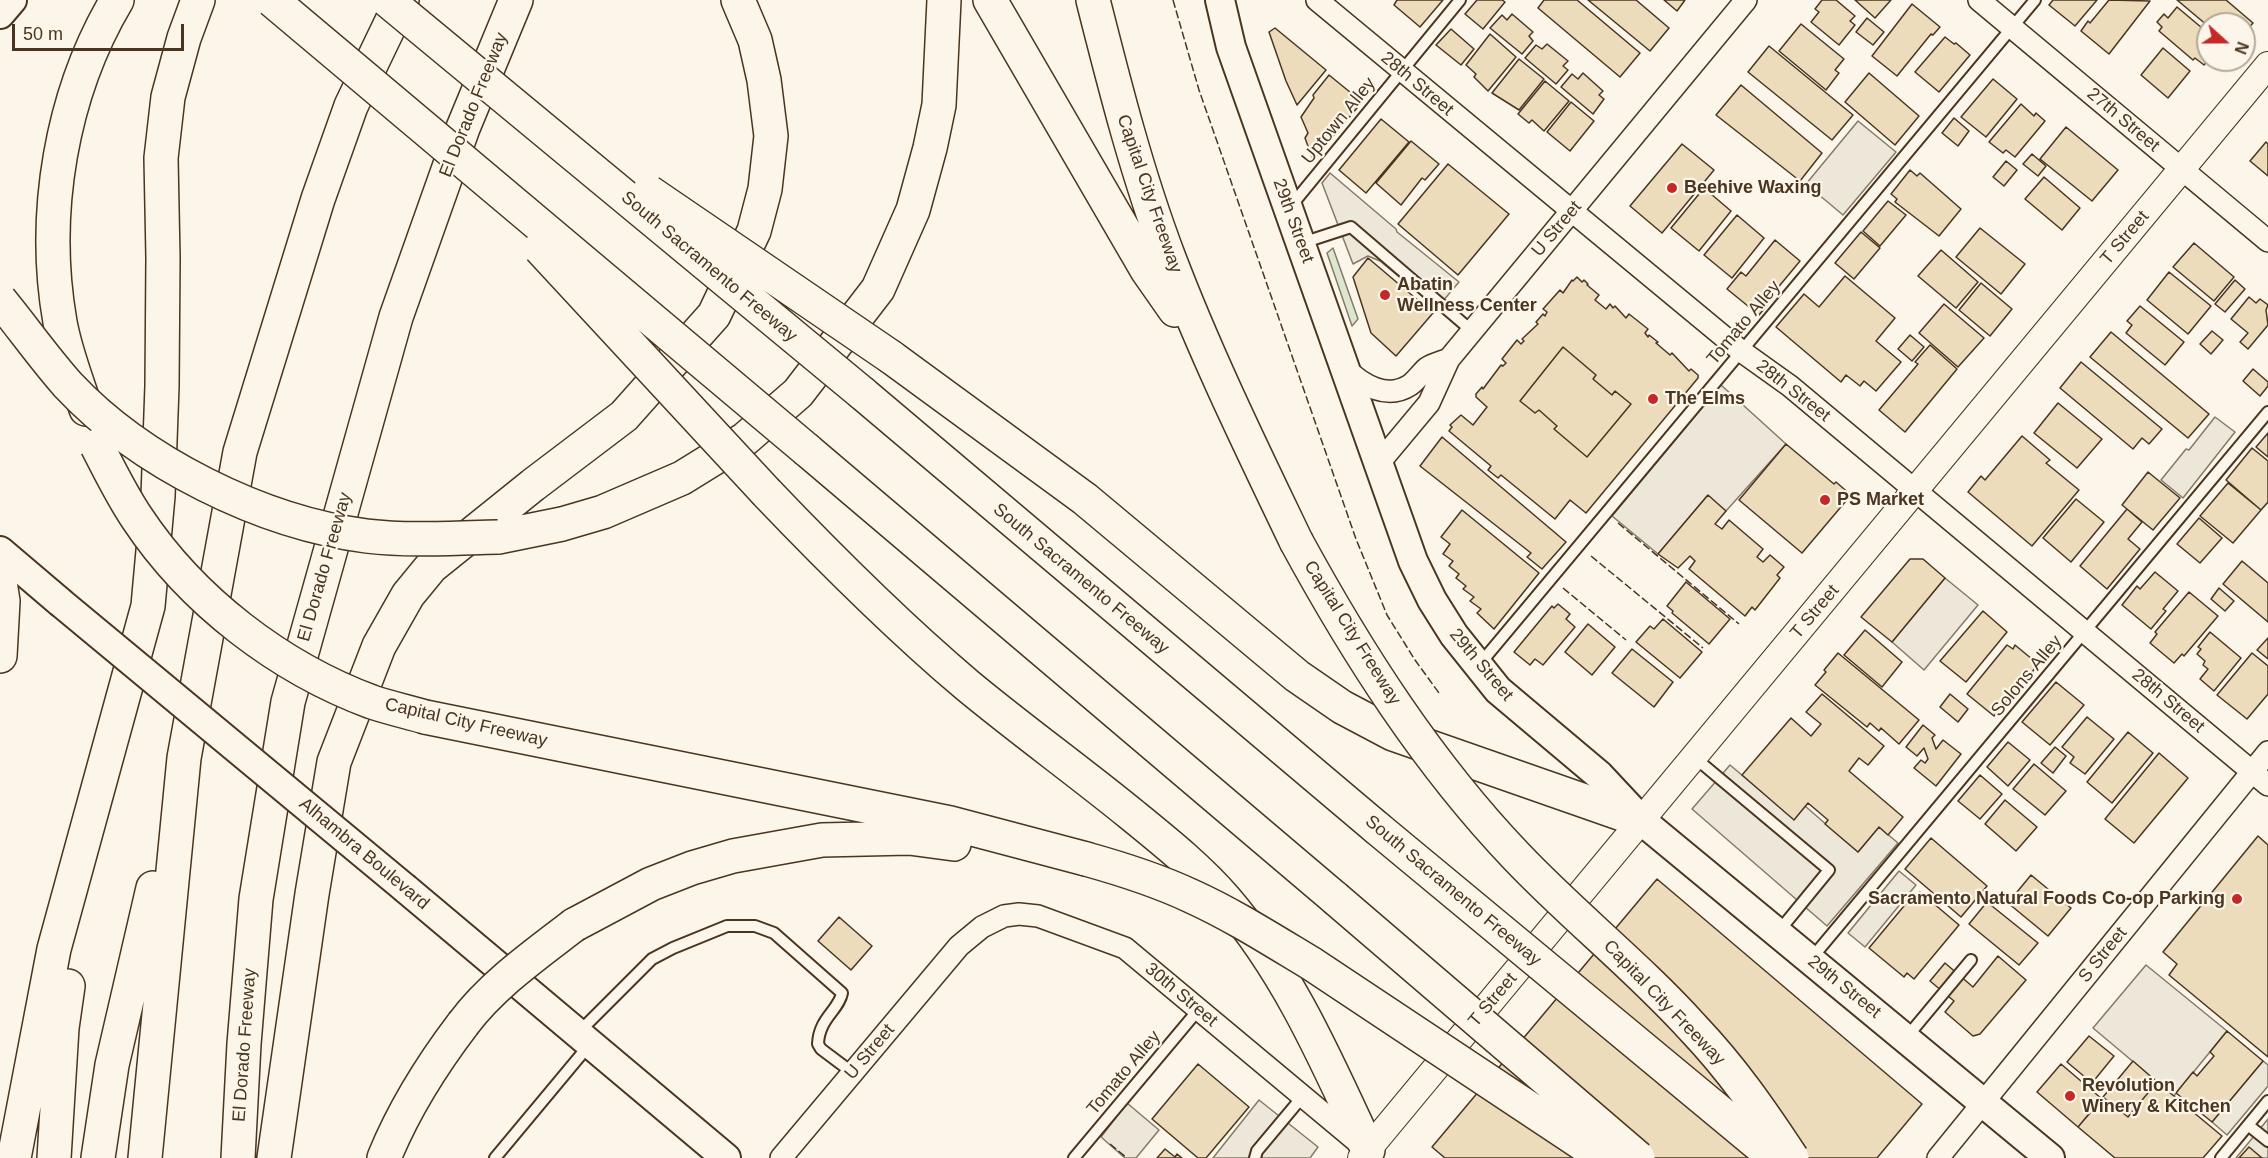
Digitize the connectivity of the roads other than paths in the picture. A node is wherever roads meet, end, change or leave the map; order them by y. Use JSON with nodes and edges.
{"nodes":[{"id":1,"x":117,"y":0,"type":"edge"},
{"id":2,"x":198,"y":0,"type":"edge"},
{"id":3,"x":272,"y":0,"type":"edge"},
{"id":4,"x":387,"y":0,"type":"edge"},
{"id":5,"x":402,"y":0,"type":"edge"},
{"id":6,"x":516,"y":0,"type":"edge"},
{"id":7,"x":738,"y":0,"type":"edge"},
{"id":8,"x":944,"y":0,"type":"edge"},
{"id":9,"x":990,"y":0,"type":"edge"},
{"id":10,"x":1093,"y":0,"type":"edge"},
{"id":11,"x":1220,"y":0,"type":"edge"},
{"id":12,"x":1317,"y":0,"type":"edge"},
{"id":13,"x":1460,"y":0,"type":"edge"},
{"id":14,"x":1746,"y":0,"type":"edge"},
{"id":15,"x":1979,"y":0,"type":"edge"},
{"id":16,"x":2035,"y":0,"type":"edge"},
{"id":17,"x":2012,"y":28,"type":"junction"},
{"id":18,"x":2268,"y":65,"type":"edge"},
{"id":19,"x":1401,"y":71,"type":"junction"},
{"id":20,"x":484,"y":80,"type":"junction"},
{"id":21,"x":443,"y":144,"type":"junction"},
{"id":22,"x":2181,"y":169,"type":"junction"},
{"id":23,"x":1289,"y":208,"type":"junction"},
{"id":24,"x":1572,"y":211,"type":"junction"},
{"id":25,"x":2268,"y":241,"type":"edge"},
{"id":26,"x":1301,"y":243,"type":"junction"},
{"id":27,"x":0,"y":300,"type":"edge"},
{"id":28,"x":1472,"y":331,"type":"junction"},
{"id":29,"x":1742,"y":351,"type":"junction"},
{"id":30,"x":1449,"y":359,"type":"junction"},
{"id":31,"x":1210,"y":360,"type":"junction"},
{"id":32,"x":1346,"y":369,"type":"junction"},
{"id":33,"x":2268,"y":412,"type":"edge"},
{"id":34,"x":1379,"y":463,"type":"junction"},
{"id":35,"x":1915,"y":491,"type":"junction"},
{"id":36,"x":0,"y":551,"type":"edge"},
{"id":37,"x":0,"y":582,"type":"edge"},
{"id":38,"x":2085,"y":633,"type":"junction"},
{"id":39,"x":0,"y":656,"type":"edge"},
{"id":40,"x":1478,"y":666,"type":"junction"},
{"id":41,"x":2268,"y":752,"type":"edge"},
{"id":42,"x":1694,"y":756,"type":"junction"},
{"id":43,"x":184,"y":758,"type":"junction"},
{"id":44,"x":2260,"y":778,"type":"edge"},
{"id":45,"x":95,"y":798,"type":"junction"},
{"id":46,"x":1642,"y":821,"type":"junction"},
{"id":47,"x":1086,"y":859,"type":"junction"},
{"id":48,"x":1777,"y":933,"type":"junction"},
{"id":49,"x":959,"y":946,"type":"joint"},
{"id":50,"x":1810,"y":959,"type":"junction"},
{"id":51,"x":1971,"y":960,"type":"dead end"},
{"id":52,"x":1199,"y":1009,"type":"junction"},
{"id":53,"x":584,"y":1038,"type":"junction"},
{"id":54,"x":1906,"y":1038,"type":"junction"},
{"id":55,"x":853,"y":1073,"type":"junction"},
{"id":56,"x":1303,"y":1096,"type":"junction"},
{"id":57,"x":2268,"y":1101,"type":"edge"},
{"id":58,"x":1983,"y":1102,"type":"junction"},
{"id":59,"x":2248,"y":1125,"type":"junction"},
{"id":60,"x":2268,"y":1141,"type":"edge"},
{"id":61,"x":1368,"y":1155,"type":"edge"},
{"id":62,"x":14,"y":1158,"type":"edge"},
{"id":63,"x":54,"y":1158,"type":"edge"},
{"id":64,"x":98,"y":1158,"type":"edge"},
{"id":65,"x":145,"y":1158,"type":"edge"},
{"id":66,"x":238,"y":1158,"type":"edge"},
{"id":67,"x":274,"y":1158,"type":"edge"},
{"id":68,"x":384,"y":1158,"type":"edge"},
{"id":69,"x":495,"y":1158,"type":"edge"},
{"id":70,"x":726,"y":1158,"type":"edge"},
{"id":71,"x":782,"y":1158,"type":"edge"},
{"id":72,"x":1074,"y":1158,"type":"edge"},
{"id":73,"x":1255,"y":1158,"type":"edge"},
{"id":74,"x":1604,"y":1158,"type":"edge"},
{"id":75,"x":1638,"y":1158,"type":"edge"},
{"id":76,"x":1775,"y":1158,"type":"edge"},
{"id":77,"x":1792,"y":1158,"type":"edge"},
{"id":78,"x":1938,"y":1158,"type":"edge"},
{"id":79,"x":2050,"y":1158,"type":"edge"},
{"id":80,"x":2221,"y":1158,"type":"edge"}],
"edges":[{"from":1,"to":47,"type":"highway","name":"Capital City Freeway","bridge":true},
{"from":2,"to":45,"type":"highway"},
{"from":3,"to":21,"type":"highway","bridge":true},
{"from":4,"to":20,"type":"highway","name":"South Sacramento Freeway","bridge":true},
{"from":5,"to":43,"type":"highway"},
{"from":6,"to":66,"type":"highway","name":"El Dorado Freeway"},
{"from":7,"to":67,"type":"highway"},
{"from":8,"to":27,"type":"highway","bridge":true},
{"from":9,"to":31,"type":"highway"},
{"from":10,"to":31,"type":"highway","name":"Capital City Freeway"},
{"from":11,"to":23,"type":"main road","name":"29th Street"},
{"from":12,"to":19,"type":"street","name":"28th Street"},
{"from":13,"to":19,"type":"lane","name":"Uptown Alley"},
{"from":14,"to":24,"type":"street","name":"U Street"},
{"from":15,"to":17,"type":"street","name":"27th Street"},
{"from":16,"to":17,"type":"lane","name":"Tomato Alley"},
{"from":17,"to":22,"type":"street","name":"27th Street"},
{"from":17,"to":29,"type":"lane","name":"Tomato Alley"},
{"from":18,"to":22,"type":"street","name":"T Street"},
{"from":19,"to":23,"type":"lane","name":"Uptown Alley"},
{"from":19,"to":24,"type":"street","name":"28th Street"},
{"from":20,"to":46,"type":"highway","bridge":true},
{"from":20,"to":76,"type":"highway","name":"South Sacramento Freeway","bridge":true},
{"from":21,"to":61,"type":"highway","bridge":true},
{"from":21,"to":75,"type":"highway","bridge":true},
{"from":22,"to":25,"type":"street","name":"27th Street"},
{"from":22,"to":35,"type":"street","name":"T Street"},
{"from":23,"to":26,"type":"main road","name":"29th Street"},
{"from":24,"to":28,"type":"street","name":"U Street"},
{"from":24,"to":29,"type":"street","name":"28th Street"},
{"from":26,"to":28,"type":"lane"},
{"from":26,"to":32,"type":"main road","name":"29th Street"},
{"from":28,"to":30,"type":"street","name":"U Street"},
{"from":29,"to":35,"type":"street","name":"28th Street"},
{"from":29,"to":40,"type":"lane","name":"Tomato Alley"},
{"from":30,"to":32,"type":"street"},
{"from":30,"to":34,"type":"street","name":"U Street"},
{"from":31,"to":77,"type":"highway","name":"Capital City Freeway","bridge":true},
{"from":32,"to":34,"type":"main road","name":"29th Street"},
{"from":33,"to":38,"type":"lane","name":"Solons Alley"},
{"from":34,"to":40,"type":"main road","name":"29th Street"},
{"from":35,"to":38,"type":"street","name":"28th Street"},
{"from":35,"to":42,"type":"street","name":"T Street"},
{"from":36,"to":53,"type":"main road","name":"Alhambra Boulevard","bridge":true},
{"from":37,"to":39,"type":"highway"},
{"from":38,"to":44,"type":"street","name":"28th Street"},
{"from":38,"to":50,"type":"lane","name":"Solons Alley"},
{"from":40,"to":46,"type":"main road","name":"29th Street"},
{"from":41,"to":44,"type":"street","name":"S Street"},
{"from":42,"to":46,"type":"street","name":"T Street"},
{"from":42,"to":48,"type":"lane"},
{"from":43,"to":64,"type":"highway"},
{"from":43,"to":65,"type":"highway"},
{"from":44,"to":58,"type":"street","name":"S Street"},
{"from":45,"to":62,"type":"highway"},
{"from":45,"to":63,"type":"highway"},
{"from":46,"to":48,"type":"main road","name":"29th Street"},
{"from":46,"to":61,"type":"street","name":"T Street"},
{"from":47,"to":68,"type":"highway","bridge":true},
{"from":47,"to":74,"type":"highway","bridge":true},
{"from":48,"to":50,"type":"main road","name":"29th Street"},
{"from":49,"to":52,"type":"street","name":"30th Street"},
{"from":49,"to":55,"type":"street","name":"U Street"},
{"from":50,"to":54,"type":"main road","name":"29th Street"},
{"from":51,"to":54,"type":"lane"},
{"from":52,"to":56,"type":"street","name":"30th Street"},
{"from":52,"to":72,"type":"lane","name":"Tomato Alley"},
{"from":53,"to":55,"type":"lane"},
{"from":53,"to":69,"type":"lane"},
{"from":53,"to":70,"type":"main road","name":"Alhambra Boulevard"},
{"from":54,"to":58,"type":"main road","name":"29th Street"},
{"from":55,"to":71,"type":"street","name":"U Street"},
{"from":56,"to":61,"type":"street","name":"30th Street"},
{"from":56,"to":73,"type":"lane"},
{"from":57,"to":59,"type":"lane"},
{"from":58,"to":78,"type":"street","name":"S Street"},
{"from":58,"to":79,"type":"main road","name":"29th Street"},
{"from":59,"to":60,"type":"lane"},
{"from":59,"to":80,"type":"lane"}]}
